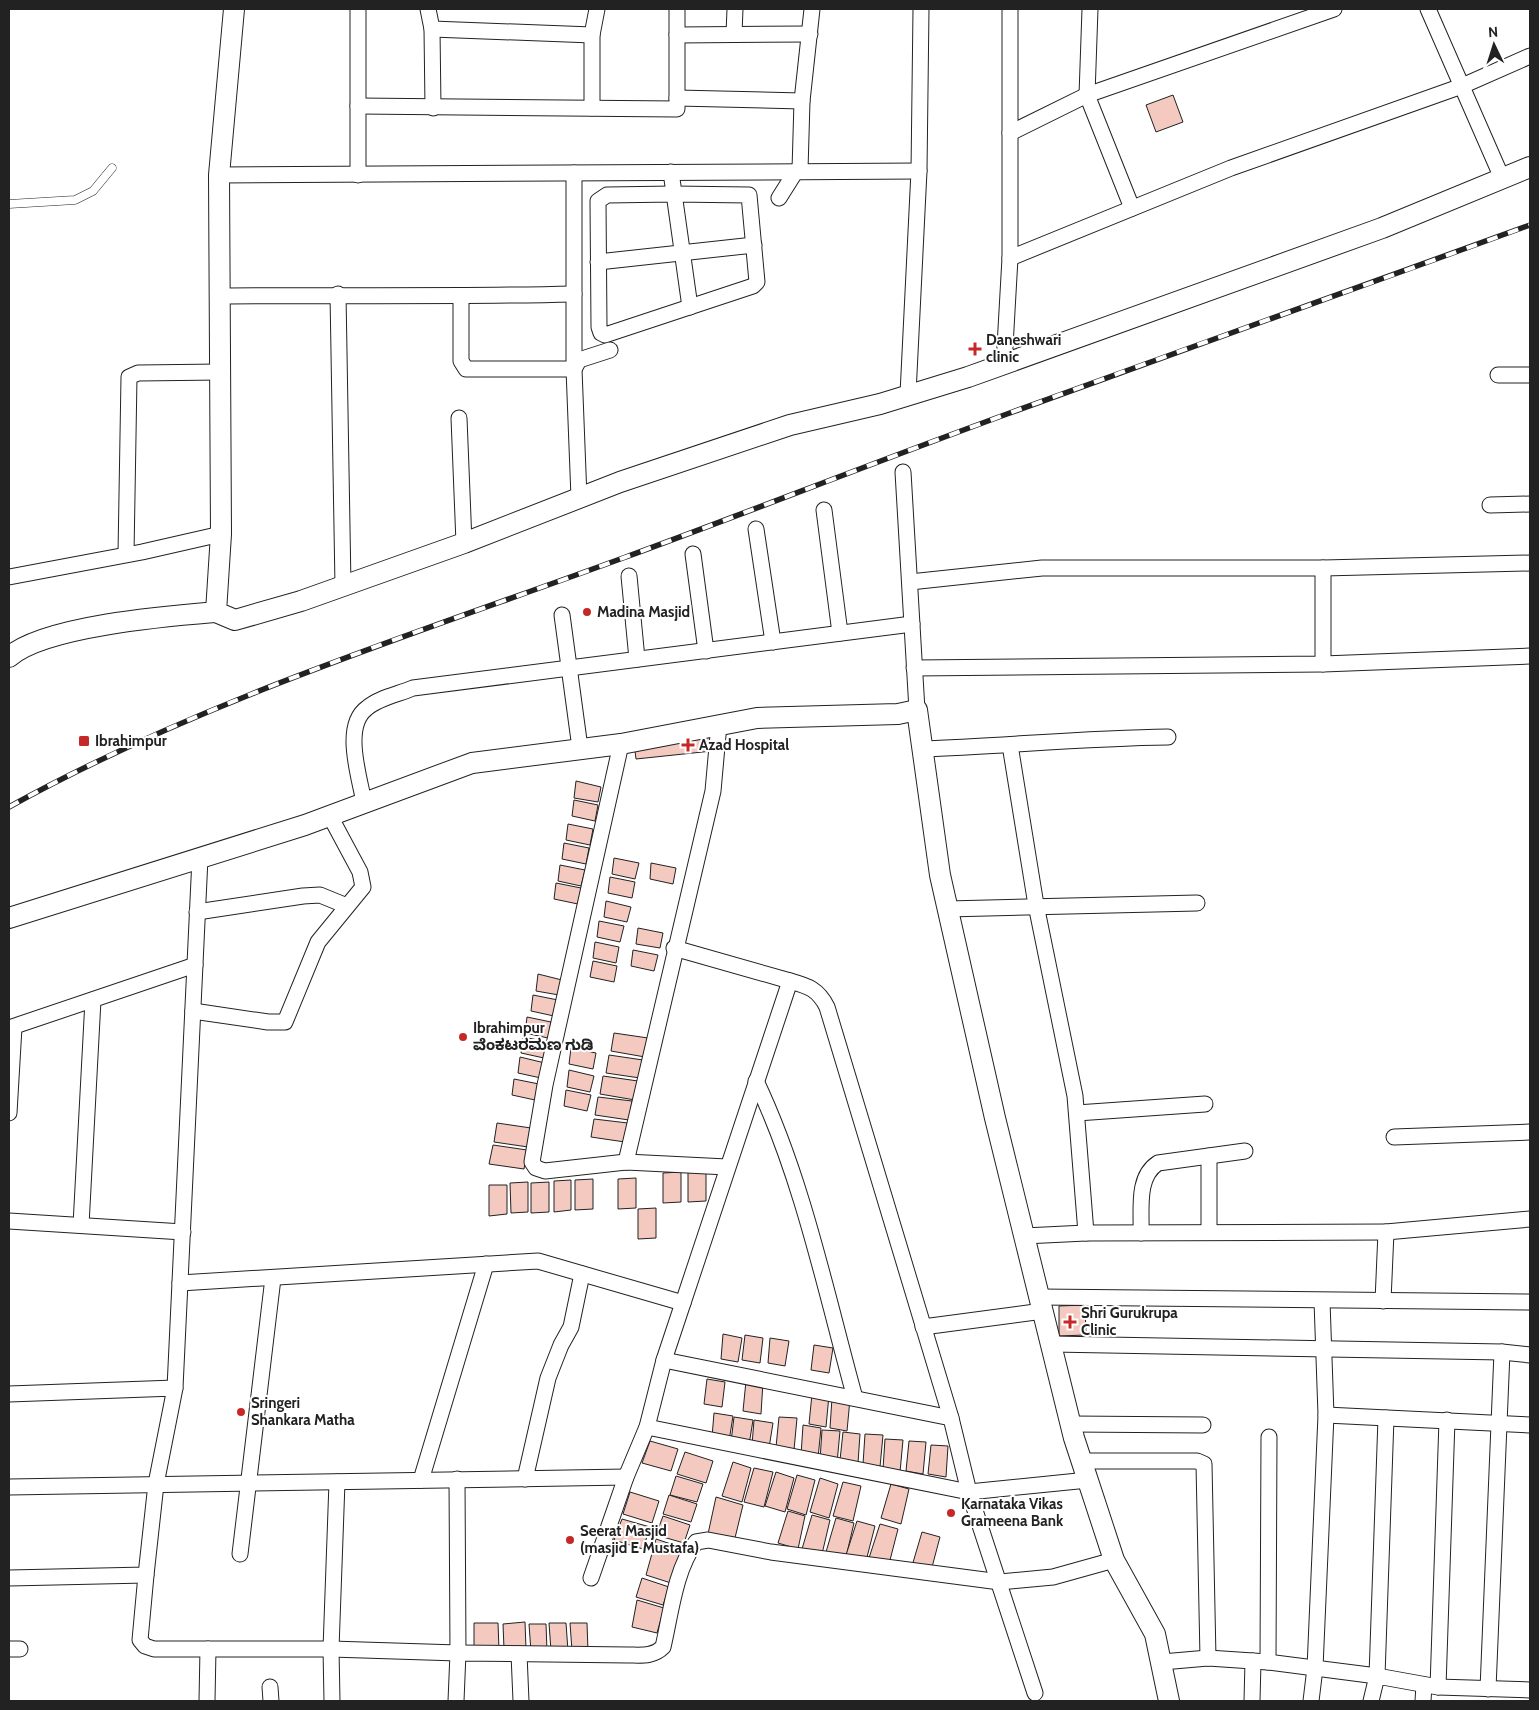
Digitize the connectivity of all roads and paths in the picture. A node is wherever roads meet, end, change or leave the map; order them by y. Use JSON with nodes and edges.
{"nodes":[{"id":1,"x":234,"y":9,"type":"edge"},
{"id":2,"x":358,"y":9,"type":"edge"},
{"id":3,"x":428,"y":9,"type":"edge"},
{"id":4,"x":597,"y":9,"type":"edge"},
{"id":5,"x":677,"y":9,"type":"edge"},
{"id":6,"x":735,"y":9,"type":"edge"},
{"id":7,"x":812,"y":9,"type":"edge"},
{"id":8,"x":921,"y":9,"type":"edge"},
{"id":9,"x":1010,"y":9,"type":"edge"},
{"id":10,"x":1090,"y":9,"type":"edge"},
{"id":11,"x":1334,"y":9,"type":"edge"},
{"id":12,"x":1428,"y":9,"type":"edge"},
{"id":13,"x":432,"y":29,"type":"junction"},
{"id":14,"x":677,"y":34,"type":"junction"},
{"id":15,"x":734,"y":34,"type":"junction"},
{"id":16,"x":810,"y":34,"type":"junction"},
{"id":17,"x":592,"y":35,"type":"junction"},
{"id":18,"x":1530,"y":56,"type":"edge"},
{"id":19,"x":1462,"y":86,"type":"junction"},
{"id":20,"x":1087,"y":94,"type":"junction"},
{"id":21,"x":677,"y":98,"type":"junction"},
{"id":22,"x":802,"y":101,"type":"junction"},
{"id":23,"x":358,"y":106,"type":"junction"},
{"id":24,"x":433,"y":108,"type":"junction"},
{"id":25,"x":592,"y":108,"type":"junction"},
{"id":26,"x":1010,"y":133,"type":"junction"},
{"id":27,"x":1530,"y":167,"type":"edge"},
{"id":28,"x":112,"y":168,"type":"dead end"},
{"id":29,"x":800,"y":170,"type":"junction"},
{"id":30,"x":919,"y":171,"type":"junction"},
{"id":31,"x":671,"y":172,"type":"junction"},
{"id":32,"x":574,"y":173,"type":"junction"},
{"id":33,"x":358,"y":174,"type":"junction"},
{"id":34,"x":219,"y":175,"type":"junction"},
{"id":35,"x":1502,"y":178,"type":"junction"},
{"id":36,"x":674,"y":194,"type":"junction"},
{"id":37,"x":779,"y":198,"type":"dead end"},
{"id":38,"x":9,"y":204,"type":"edge"},
{"id":39,"x":1132,"y":208,"type":"junction"},
{"id":40,"x":754,"y":245,"type":"junction"},
{"id":41,"x":682,"y":254,"type":"junction"},
{"id":42,"x":1010,"y":258,"type":"junction"},
{"id":43,"x":598,"y":262,"type":"junction"},
{"id":44,"x":338,"y":294,"type":"junction"},
{"id":45,"x":574,"y":294,"type":"junction"},
{"id":46,"x":220,"y":296,"type":"junction"},
{"id":47,"x":460,"y":297,"type":"junction"},
{"id":48,"x":690,"y":307,"type":"junction"},
{"id":49,"x":610,"y":350,"type":"dead end"},
{"id":50,"x":1004,"y":364,"type":"junction"},
{"id":51,"x":574,"y":369,"type":"junction"},
{"id":52,"x":220,"y":372,"type":"junction"},
{"id":53,"x":1498,"y":375,"type":"dead end"},
{"id":54,"x":1530,"y":375,"type":"edge"},
{"id":55,"x":908,"y":394,"type":"junction"},
{"id":56,"x":460,"y":418,"type":"dead end"},
{"id":57,"x":903,"y":472,"type":"dead end"},
{"id":58,"x":579,"y":498,"type":"junction"},
{"id":59,"x":1530,"y":504,"type":"edge"},
{"id":60,"x":1490,"y":505,"type":"dead end"},
{"id":61,"x":824,"y":510,"type":"dead end"},
{"id":62,"x":756,"y":529,"type":"dead end"},
{"id":63,"x":221,"y":534,"type":"junction"},
{"id":64,"x":464,"y":544,"type":"junction"},
{"id":65,"x":126,"y":554,"type":"junction"},
{"id":66,"x":693,"y":554,"type":"dead end"},
{"id":67,"x":1530,"y":563,"type":"edge"},
{"id":68,"x":1323,"y":568,"type":"junction"},
{"id":69,"x":629,"y":576,"type":"dead end"},
{"id":70,"x":9,"y":577,"type":"edge"},
{"id":71,"x":910,"y":582,"type":"junction"},
{"id":72,"x":344,"y":586,"type":"junction"},
{"id":73,"x":216,"y":612,"type":"junction"},
{"id":74,"x":562,"y":615,"type":"dead end"},
{"id":75,"x":912,"y":624,"type":"junction"},
{"id":76,"x":840,"y":633,"type":"junction"},
{"id":77,"x":773,"y":642,"type":"junction"},
{"id":78,"x":706,"y":651,"type":"junction"},
{"id":79,"x":1530,"y":656,"type":"edge"},
{"id":80,"x":9,"y":657,"type":"edge"},
{"id":81,"x":637,"y":660,"type":"junction"},
{"id":82,"x":1323,"y":664,"type":"junction"},
{"id":83,"x":569,"y":668,"type":"junction"},
{"id":84,"x":914,"y":668,"type":"junction"},
{"id":85,"x":917,"y":710,"type":"junction"},
{"id":86,"x":719,"y":724,"type":"junction"},
{"id":87,"x":1168,"y":737,"type":"dead end"},
{"id":88,"x":621,"y":744,"type":"junction"},
{"id":89,"x":1010,"y":745,"type":"junction"},
{"id":90,"x":580,"y":748,"type":"junction"},
{"id":91,"x":922,"y":749,"type":"junction"},
{"id":92,"x":364,"y":803,"type":"junction"},
{"id":93,"x":330,"y":816,"type":"junction"},
{"id":94,"x":200,"y":858,"type":"junction"},
{"id":95,"x":1197,"y":903,"type":"dead end"},
{"id":96,"x":1036,"y":905,"type":"junction"},
{"id":97,"x":347,"y":906,"type":"junction"},
{"id":98,"x":947,"y":909,"type":"junction"},
{"id":99,"x":198,"y":912,"type":"junction"},
{"id":100,"x":9,"y":918,"type":"edge"},
{"id":101,"x":674,"y":948,"type":"junction"},
{"id":102,"x":195,"y":965,"type":"junction"},
{"id":103,"x":790,"y":981,"type":"junction"},
{"id":104,"x":93,"y":1000,"type":"junction"},
{"id":105,"x":193,"y":1011,"type":"junction"},
{"id":106,"x":11,"y":1028,"type":"edge"},
{"id":107,"x":756,"y":1081,"type":"junction"},
{"id":108,"x":1205,"y":1104,"type":"dead end"},
{"id":109,"x":9,"y":1113,"type":"edge"},
{"id":110,"x":1077,"y":1113,"type":"junction"},
{"id":111,"x":1530,"y":1132,"type":"edge"},
{"id":112,"x":1394,"y":1137,"type":"dead end"},
{"id":113,"x":1245,"y":1151,"type":"dead end"},
{"id":114,"x":1209,"y":1156,"type":"junction"},
{"id":115,"x":626,"y":1162,"type":"junction"},
{"id":116,"x":727,"y":1167,"type":"junction"},
{"id":117,"x":1530,"y":1220,"type":"edge"},
{"id":118,"x":9,"y":1221,"type":"edge"},
{"id":119,"x":81,"y":1225,"type":"junction"},
{"id":120,"x":183,"y":1232,"type":"junction"},
{"id":121,"x":1209,"y":1232,"type":"junction"},
{"id":122,"x":1386,"y":1232,"type":"junction"},
{"id":123,"x":1086,"y":1233,"type":"junction"},
{"id":124,"x":1141,"y":1233,"type":"junction"},
{"id":125,"x":1024,"y":1236,"type":"junction"},
{"id":126,"x":486,"y":1264,"type":"junction"},
{"id":127,"x":582,"y":1274,"type":"junction"},
{"id":128,"x":273,"y":1278,"type":"junction"},
{"id":129,"x":180,"y":1284,"type":"junction"},
{"id":130,"x":1322,"y":1300,"type":"junction"},
{"id":131,"x":1383,"y":1301,"type":"junction"},
{"id":132,"x":1530,"y":1302,"type":"edge"},
{"id":133,"x":683,"y":1303,"type":"junction"},
{"id":134,"x":1041,"y":1304,"type":"junction"},
{"id":135,"x":923,"y":1327,"type":"junction"},
{"id":136,"x":1052,"y":1344,"type":"junction"},
{"id":137,"x":1324,"y":1349,"type":"junction"},
{"id":138,"x":1502,"y":1352,"type":"junction"},
{"id":139,"x":1530,"y":1354,"type":"edge"},
{"id":140,"x":664,"y":1360,"type":"junction"},
{"id":141,"x":175,"y":1388,"type":"junction"},
{"id":142,"x":9,"y":1394,"type":"edge"},
{"id":143,"x":855,"y":1398,"type":"junction"},
{"id":144,"x":1326,"y":1415,"type":"junction"},
{"id":145,"x":951,"y":1418,"type":"junction"},
{"id":146,"x":1386,"y":1418,"type":"junction"},
{"id":147,"x":1447,"y":1420,"type":"junction"},
{"id":148,"x":1500,"y":1423,"type":"junction"},
{"id":149,"x":1071,"y":1424,"type":"junction"},
{"id":150,"x":1530,"y":1424,"type":"edge"},
{"id":151,"x":1203,"y":1425,"type":"dead end"},
{"id":152,"x":647,"y":1427,"type":"junction"},
{"id":153,"x":1269,"y":1437,"type":"dead end"},
{"id":154,"x":1082,"y":1461,"type":"junction"},
{"id":155,"x":626,"y":1477,"type":"junction"},
{"id":156,"x":525,"y":1478,"type":"junction"},
{"id":157,"x":456,"y":1479,"type":"junction"},
{"id":158,"x":421,"y":1480,"type":"junction"},
{"id":159,"x":1088,"y":1480,"type":"junction"},
{"id":160,"x":337,"y":1482,"type":"junction"},
{"id":161,"x":250,"y":1483,"type":"junction"},
{"id":162,"x":156,"y":1484,"type":"junction"},
{"id":163,"x":9,"y":1487,"type":"edge"},
{"id":164,"x":969,"y":1492,"type":"junction"},
{"id":165,"x":240,"y":1554,"type":"dead end"},
{"id":166,"x":1114,"y":1560,"type":"junction"},
{"id":167,"x":146,"y":1575,"type":"junction"},
{"id":168,"x":9,"y":1578,"type":"edge"},
{"id":169,"x":591,"y":1578,"type":"dead end"},
{"id":170,"x":1000,"y":1582,"type":"junction"},
{"id":171,"x":208,"y":1649,"type":"junction"},
{"id":172,"x":331,"y":1649,"type":"junction"},
{"id":173,"x":458,"y":1653,"type":"junction"},
{"id":174,"x":519,"y":1654,"type":"junction"},
{"id":175,"x":1208,"y":1658,"type":"junction"},
{"id":176,"x":1162,"y":1662,"type":"junction"},
{"id":177,"x":1260,"y":1662,"type":"junction"},
{"id":178,"x":1315,"y":1668,"type":"junction"},
{"id":179,"x":1377,"y":1676,"type":"junction"},
{"id":180,"x":1431,"y":1686,"type":"junction"},
{"id":181,"x":1488,"y":1689,"type":"junction"},
{"id":182,"x":1530,"y":1690,"type":"edge"},
{"id":183,"x":1035,"y":1693,"type":"dead end"},
{"id":184,"x":207,"y":1701,"type":"edge"},
{"id":185,"x":332,"y":1701,"type":"edge"},
{"id":186,"x":456,"y":1701,"type":"edge"},
{"id":187,"x":521,"y":1701,"type":"edge"},
{"id":188,"x":1169,"y":1701,"type":"edge"},
{"id":189,"x":1252,"y":1701,"type":"edge"},
{"id":190,"x":1311,"y":1701,"type":"edge"},
{"id":191,"x":1371,"y":1701,"type":"edge"},
{"id":192,"x":1423,"y":1701,"type":"edge"}],
"edges":[{"from":1,"to":34,"type":"street"},
{"from":2,"to":23,"type":"street"},
{"from":3,"to":13,"type":"street"},
{"from":4,"to":17,"type":"street"},
{"from":5,"to":14,"type":"street"},
{"from":6,"to":15,"type":"street"},
{"from":7,"to":16,"type":"street"},
{"from":8,"to":30,"type":"street"},
{"from":9,"to":26,"type":"street"},
{"from":10,"to":20,"type":"street"},
{"from":11,"to":20,"type":"street"},
{"from":12,"to":19,"type":"street"},
{"from":13,"to":17,"type":"street"},
{"from":13,"to":24,"type":"street"},
{"from":14,"to":15,"type":"street"},
{"from":14,"to":21,"type":"street"},
{"from":15,"to":16,"type":"street"},
{"from":16,"to":22,"type":"street"},
{"from":17,"to":25,"type":"street"},
{"from":18,"to":19,"type":"street"},
{"from":19,"to":35,"type":"street"},
{"from":19,"to":39,"type":"street"},
{"from":20,"to":26,"type":"street"},
{"from":20,"to":39,"type":"street"},
{"from":21,"to":22,"type":"street"},
{"from":21,"to":25,"type":"street"},
{"from":22,"to":29,"type":"street"},
{"from":23,"to":24,"type":"street"},
{"from":23,"to":33,"type":"street"},
{"from":24,"to":25,"type":"street"},
{"from":26,"to":42,"type":"street"},
{"from":27,"to":35,"type":"street"},
{"from":28,"to":38,"type":"lane"},
{"from":29,"to":30,"type":"street"},
{"from":29,"to":31,"type":"street"},
{"from":29,"to":37,"type":"street"},
{"from":30,"to":55,"type":"street"},
{"from":31,"to":32,"type":"street"},
{"from":31,"to":36,"type":"street"},
{"from":32,"to":33,"type":"street"},
{"from":32,"to":45,"type":"street"},
{"from":33,"to":34,"type":"street"},
{"from":34,"to":46,"type":"street"},
{"from":35,"to":50,"type":"street"},
{"from":36,"to":40,"type":"street"},
{"from":36,"to":41,"type":"street"},
{"from":36,"to":43,"type":"street"},
{"from":39,"to":42,"type":"street"},
{"from":40,"to":41,"type":"street"},
{"from":40,"to":48,"type":"street"},
{"from":41,"to":43,"type":"street"},
{"from":41,"to":48,"type":"street"},
{"from":42,"to":50,"type":"street"},
{"from":43,"to":48,"type":"street"},
{"from":44,"to":46,"type":"street"},
{"from":44,"to":47,"type":"street"},
{"from":44,"to":72,"type":"street"},
{"from":45,"to":47,"type":"street"},
{"from":45,"to":51,"type":"street"},
{"from":46,"to":52,"type":"street"},
{"from":47,"to":51,"type":"street"},
{"from":49,"to":51,"type":"street"},
{"from":50,"to":55,"type":"street"},
{"from":51,"to":58,"type":"street"},
{"from":52,"to":63,"type":"street"},
{"from":52,"to":65,"type":"street"},
{"from":53,"to":54,"type":"street"},
{"from":55,"to":58,"type":"street"},
{"from":56,"to":64,"type":"street"},
{"from":57,"to":71,"type":"street"},
{"from":58,"to":64,"type":"street"},
{"from":59,"to":60,"type":"street"},
{"from":61,"to":76,"type":"street"},
{"from":62,"to":77,"type":"street"},
{"from":63,"to":65,"type":"street"},
{"from":63,"to":73,"type":"street"},
{"from":64,"to":72,"type":"street"},
{"from":65,"to":70,"type":"street"},
{"from":66,"to":78,"type":"street"},
{"from":67,"to":68,"type":"street"},
{"from":68,"to":71,"type":"street"},
{"from":68,"to":82,"type":"street"},
{"from":69,"to":81,"type":"street"},
{"from":71,"to":75,"type":"street"},
{"from":72,"to":73,"type":"street"},
{"from":73,"to":80,"type":"street"},
{"from":74,"to":83,"type":"street"},
{"from":75,"to":76,"type":"street"},
{"from":75,"to":84,"type":"street"},
{"from":76,"to":77,"type":"street"},
{"from":77,"to":78,"type":"street"},
{"from":78,"to":81,"type":"street"},
{"from":79,"to":82,"type":"street"},
{"from":81,"to":83,"type":"street"},
{"from":82,"to":84,"type":"street"},
{"from":83,"to":90,"type":"street"},
{"from":83,"to":92,"type":"street"},
{"from":84,"to":85,"type":"street"},
{"from":85,"to":86,"type":"street"},
{"from":85,"to":91,"type":"street"},
{"from":86,"to":88,"type":"street"},
{"from":86,"to":101,"type":"street"},
{"from":87,"to":89,"type":"street"},
{"from":88,"to":90,"type":"street"},
{"from":88,"to":115,"type":"street"},
{"from":89,"to":91,"type":"street"},
{"from":89,"to":96,"type":"street"},
{"from":90,"to":92,"type":"street"},
{"from":91,"to":98,"type":"street"},
{"from":92,"to":93,"type":"street"},
{"from":93,"to":94,"type":"street"},
{"from":93,"to":97,"type":"street"},
{"from":94,"to":99,"type":"street"},
{"from":94,"to":100,"type":"street"},
{"from":95,"to":96,"type":"street"},
{"from":96,"to":98,"type":"street"},
{"from":96,"to":110,"type":"street"},
{"from":97,"to":99,"type":"street"},
{"from":97,"to":105,"type":"street"},
{"from":98,"to":125,"type":"street"},
{"from":99,"to":102,"type":"street"},
{"from":101,"to":103,"type":"street"},
{"from":101,"to":115,"type":"street"},
{"from":102,"to":104,"type":"street"},
{"from":102,"to":105,"type":"street"},
{"from":103,"to":107,"type":"street"},
{"from":103,"to":135,"type":"street"},
{"from":104,"to":106,"type":"street"},
{"from":104,"to":119,"type":"street"},
{"from":105,"to":120,"type":"street"},
{"from":106,"to":109,"type":"street"},
{"from":107,"to":116,"type":"street"},
{"from":107,"to":143,"type":"street"},
{"from":108,"to":110,"type":"street"},
{"from":110,"to":123,"type":"street"},
{"from":111,"to":112,"type":"street"},
{"from":113,"to":114,"type":"street"},
{"from":114,"to":121,"type":"street"},
{"from":114,"to":124,"type":"street"},
{"from":115,"to":116,"type":"street"},
{"from":116,"to":133,"type":"street"},
{"from":117,"to":122,"type":"street"},
{"from":118,"to":119,"type":"street"},
{"from":119,"to":120,"type":"street"},
{"from":120,"to":129,"type":"street"},
{"from":121,"to":122,"type":"street"},
{"from":121,"to":124,"type":"street"},
{"from":122,"to":131,"type":"street"},
{"from":123,"to":124,"type":"street"},
{"from":123,"to":125,"type":"street"},
{"from":125,"to":134,"type":"street"},
{"from":126,"to":127,"type":"street"},
{"from":126,"to":128,"type":"street"},
{"from":126,"to":158,"type":"street"},
{"from":127,"to":133,"type":"street"},
{"from":127,"to":156,"type":"street"},
{"from":128,"to":129,"type":"street"},
{"from":128,"to":161,"type":"street"},
{"from":129,"to":141,"type":"street"},
{"from":130,"to":131,"type":"street"},
{"from":130,"to":134,"type":"street"},
{"from":130,"to":137,"type":"street"},
{"from":131,"to":132,"type":"street"},
{"from":133,"to":140,"type":"street"},
{"from":134,"to":135,"type":"street"},
{"from":134,"to":136,"type":"street"},
{"from":135,"to":145,"type":"street"},
{"from":136,"to":137,"type":"street"},
{"from":136,"to":149,"type":"street"},
{"from":137,"to":138,"type":"street"},
{"from":137,"to":144,"type":"street"},
{"from":138,"to":139,"type":"street"},
{"from":138,"to":148,"type":"street"},
{"from":140,"to":143,"type":"street"},
{"from":140,"to":152,"type":"street"},
{"from":141,"to":142,"type":"street"},
{"from":141,"to":162,"type":"street"},
{"from":143,"to":145,"type":"street"},
{"from":144,"to":146,"type":"street"},
{"from":144,"to":178,"type":"street"},
{"from":145,"to":164,"type":"street"},
{"from":146,"to":147,"type":"street"},
{"from":146,"to":179,"type":"street"},
{"from":147,"to":148,"type":"street"},
{"from":147,"to":180,"type":"street"},
{"from":148,"to":150,"type":"street"},
{"from":148,"to":181,"type":"street"},
{"from":149,"to":151,"type":"street"},
{"from":149,"to":154,"type":"street"},
{"from":152,"to":155,"type":"street"},
{"from":152,"to":164,"type":"street"},
{"from":153,"to":177,"type":"street"},
{"from":154,"to":159,"type":"street"},
{"from":154,"to":175,"type":"street"},
{"from":155,"to":156,"type":"street"},
{"from":155,"to":169,"type":"street"},
{"from":156,"to":157,"type":"street"},
{"from":157,"to":158,"type":"street"},
{"from":157,"to":173,"type":"street"},
{"from":158,"to":160,"type":"street"},
{"from":159,"to":164,"type":"street"},
{"from":159,"to":166,"type":"street"},
{"from":160,"to":161,"type":"street"},
{"from":160,"to":172,"type":"street"},
{"from":161,"to":162,"type":"street"},
{"from":161,"to":165,"type":"street"},
{"from":162,"to":163,"type":"street"},
{"from":162,"to":167,"type":"street"},
{"from":164,"to":170,"type":"street"},
{"from":166,"to":170,"type":"street"},
{"from":166,"to":176,"type":"street"},
{"from":167,"to":168,"type":"street"},
{"from":167,"to":171,"type":"street"},
{"from":170,"to":174,"type":"street"},
{"from":170,"to":183,"type":"street"},
{"from":171,"to":172,"type":"street"},
{"from":171,"to":184,"type":"street"},
{"from":172,"to":173,"type":"street"},
{"from":172,"to":185,"type":"street"},
{"from":173,"to":174,"type":"street"},
{"from":173,"to":186,"type":"street"},
{"from":174,"to":187,"type":"street"},
{"from":175,"to":176,"type":"street"},
{"from":175,"to":177,"type":"street"},
{"from":176,"to":188,"type":"street"},
{"from":177,"to":178,"type":"street"},
{"from":177,"to":189,"type":"street"},
{"from":178,"to":179,"type":"street"},
{"from":178,"to":190,"type":"street"},
{"from":179,"to":180,"type":"street"},
{"from":179,"to":191,"type":"street"},
{"from":180,"to":181,"type":"street"},
{"from":180,"to":192,"type":"street"},
{"from":181,"to":182,"type":"street"}]}
